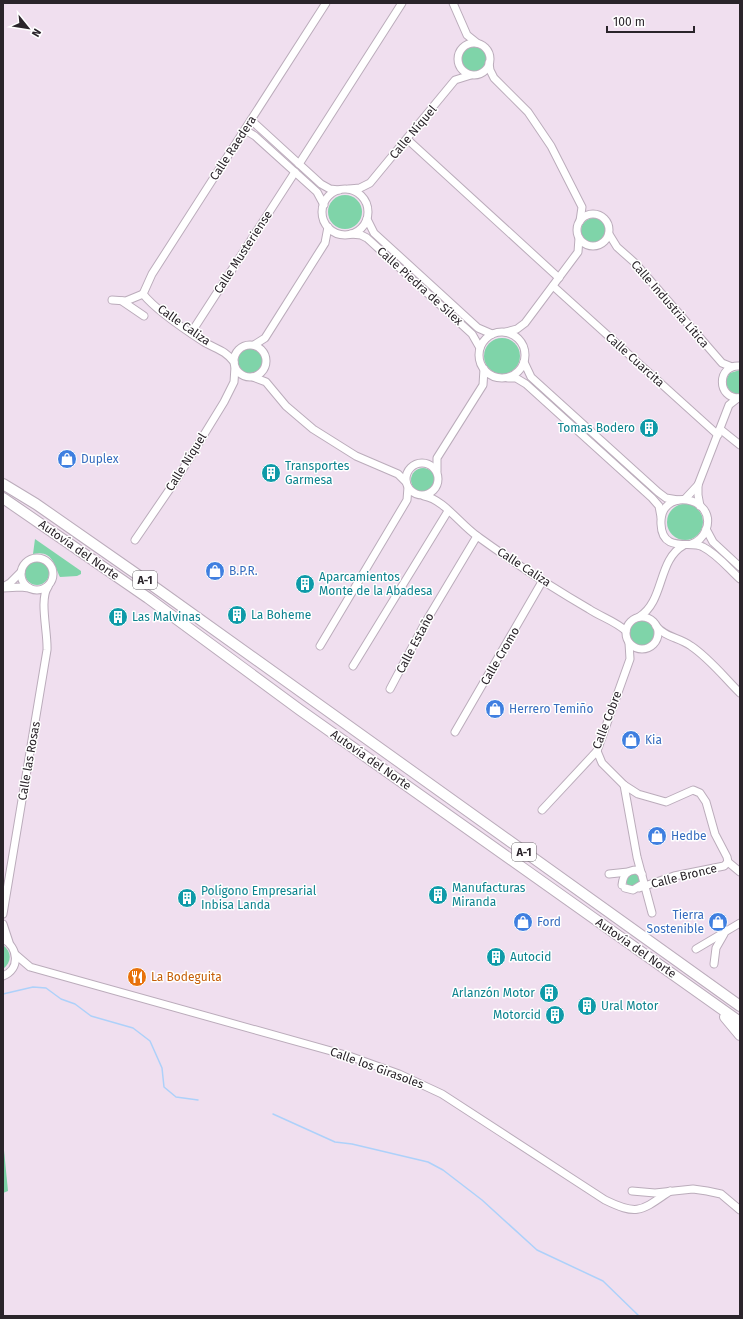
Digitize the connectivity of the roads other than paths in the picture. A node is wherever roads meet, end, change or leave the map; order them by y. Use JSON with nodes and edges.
{"nodes":[{"id":1,"x":326,"y":3,"type":"edge"},
{"id":2,"x":402,"y":3,"type":"edge"},
{"id":3,"x":453,"y":3,"type":"edge"},
{"id":4,"x":467,"y":35,"type":"junction"},
{"id":5,"x":480,"y":45,"type":"junction"},
{"id":6,"x":463,"y":47,"type":"junction"},
{"id":7,"x":490,"y":63,"type":"junction"},
{"id":8,"x":460,"y":67,"type":"junction"},
{"id":9,"x":479,"y":74,"type":"junction"},
{"id":10,"x":471,"y":75,"type":"junction"},
{"id":11,"x":494,"y":78,"type":"junction"},
{"id":12,"x":456,"y":80,"type":"junction"},
{"id":13,"x":251,"y":120,"type":"junction"},
{"id":14,"x":245,"y":130,"type":"junction"},
{"id":15,"x":407,"y":138,"type":"junction"},
{"id":16,"x":299,"y":164,"type":"junction"},
{"id":17,"x":295,"y":172,"type":"junction"},
{"id":18,"x":370,"y":183,"type":"junction"},
{"id":19,"x":348,"y":189,"type":"junction"},
{"id":20,"x":340,"y":190,"type":"junction"},
{"id":21,"x":366,"y":202,"type":"junction"},
{"id":22,"x":324,"y":206,"type":"junction"},
{"id":23,"x":582,"y":207,"type":"junction"},
{"id":24,"x":593,"y":214,"type":"junction"},
{"id":25,"x":366,"y":219,"type":"junction"},
{"id":26,"x":580,"y":221,"type":"junction"},
{"id":27,"x":328,"y":227,"type":"junction"},
{"id":28,"x":342,"y":234,"type":"junction"},
{"id":29,"x":351,"y":234,"type":"junction"},
{"id":30,"x":609,"y":234,"type":"junction"},
{"id":31,"x":579,"y":238,"type":"junction"},
{"id":32,"x":325,"y":244,"type":"junction"},
{"id":33,"x":602,"y":244,"type":"junction"},
{"id":34,"x":591,"y":246,"type":"junction"},
{"id":35,"x":617,"y":247,"type":"junction"},
{"id":36,"x":578,"y":252,"type":"junction"},
{"id":37,"x":559,"y":278,"type":"junction"},
{"id":38,"x":553,"y":286,"type":"junction"},
{"id":39,"x":143,"y":294,"type":"junction"},
{"id":40,"x":112,"y":300,"type":"dead end"},
{"id":41,"x":122,"y":301,"type":"junction"},
{"id":42,"x":144,"y":316,"type":"dead end"},
{"id":43,"x":525,"y":323,"type":"junction"},
{"id":44,"x":505,"y":332,"type":"junction"},
{"id":45,"x":191,"y":333,"type":"junction"},
{"id":46,"x":492,"y":334,"type":"junction"},
{"id":47,"x":265,"y":338,"type":"junction"},
{"id":48,"x":521,"y":341,"type":"junction"},
{"id":49,"x":254,"y":345,"type":"junction"},
{"id":50,"x":480,"y":348,"type":"junction"},
{"id":51,"x":240,"y":349,"type":"junction"},
{"id":52,"x":227,"y":352,"type":"junction"},
{"id":53,"x":264,"y":352,"type":"junction"},
{"id":54,"x":524,"y":362,"type":"junction"},
{"id":55,"x":722,"y":362,"type":"junction"},
{"id":56,"x":235,"y":364,"type":"junction"},
{"id":57,"x":737,"y":366,"type":"edge"},
{"id":58,"x":265,"y":367,"type":"junction"},
{"id":59,"x":484,"y":369,"type":"junction"},
{"id":60,"x":723,"y":376,"type":"junction"},
{"id":61,"x":252,"y":377,"type":"junction"},
{"id":62,"x":498,"y":378,"type":"junction"},
{"id":63,"x":508,"y":378,"type":"junction"},
{"id":64,"x":234,"y":382,"type":"junction"},
{"id":65,"x":266,"y":382,"type":"junction"},
{"id":66,"x":483,"y":385,"type":"junction"},
{"id":67,"x":726,"y":394,"type":"junction"},
{"id":68,"x":739,"y":398,"type":"edge"},
{"id":69,"x":729,"y":405,"type":"junction"},
{"id":70,"x":719,"y":432,"type":"junction"},
{"id":71,"x":740,"y":445,"type":"edge"},
{"id":72,"x":437,"y":458,"type":"junction"},
{"id":73,"x":425,"y":463,"type":"junction"},
{"id":74,"x":411,"y":467,"type":"junction"},
{"id":75,"x":437,"y":471,"type":"junction"},
{"id":76,"x":398,"y":474,"type":"junction"},
{"id":77,"x":3,"y":483,"type":"edge"},
{"id":78,"x":407,"y":484,"type":"junction"},
{"id":79,"x":698,"y":485,"type":"junction"},
{"id":80,"x":438,"y":486,"type":"junction"},
{"id":81,"x":423,"y":496,"type":"junction"},
{"id":82,"x":3,"y":498,"type":"edge"},
{"id":83,"x":681,"y":499,"type":"junction"},
{"id":84,"x":407,"y":500,"type":"junction"},
{"id":85,"x":438,"y":500,"type":"junction"},
{"id":86,"x":700,"y":506,"type":"junction"},
{"id":87,"x":448,"y":511,"type":"junction"},
{"id":88,"x":661,"y":517,"type":"junction"},
{"id":89,"x":706,"y":529,"type":"junction"},
{"id":90,"x":477,"y":536,"type":"junction"},
{"id":91,"x":668,"y":539,"type":"junction"},
{"id":92,"x":135,"y":540,"type":"dead end"},
{"id":93,"x":687,"y":545,"type":"junction"},
{"id":94,"x":672,"y":554,"type":"junction"},
{"id":95,"x":740,"y":567,"type":"edge"},
{"id":96,"x":21,"y":572,"type":"junction"},
{"id":97,"x":740,"y":579,"type":"edge"},
{"id":98,"x":543,"y":580,"type":"junction"},
{"id":99,"x":48,"y":586,"type":"junction"},
{"id":100,"x":3,"y":588,"type":"edge"},
{"id":101,"x":30,"y":588,"type":"junction"},
{"id":102,"x":44,"y":607,"type":"junction"},
{"id":103,"x":651,"y":608,"type":"junction"},
{"id":104,"x":639,"y":617,"type":"junction"},
{"id":105,"x":631,"y":621,"type":"junction"},
{"id":106,"x":618,"y":624,"type":"junction"},
{"id":107,"x":654,"y":624,"type":"junction"},
{"id":108,"x":626,"y":631,"type":"junction"},
{"id":109,"x":668,"y":636,"type":"junction"},
{"id":110,"x":629,"y":643,"type":"junction"},
{"id":111,"x":655,"y":643,"type":"junction"},
{"id":112,"x":320,"y":646,"type":"dead end"},
{"id":113,"x":642,"y":649,"type":"junction"},
{"id":114,"x":630,"y":658,"type":"junction"},
{"id":115,"x":353,"y":666,"type":"dead end"},
{"id":116,"x":390,"y":689,"type":"dead end"},
{"id":117,"x":740,"y":693,"type":"edge"},
{"id":118,"x":455,"y":732,"type":"dead end"},
{"id":119,"x":597,"y":751,"type":"junction"},
{"id":120,"x":624,"y":785,"type":"junction"},
{"id":121,"x":638,"y":794,"type":"junction"},
{"id":122,"x":627,"y":804,"type":"junction"},
{"id":123,"x":542,"y":810,"type":"dead end"},
{"id":124,"x":637,"y":857,"type":"junction"},
{"id":125,"x":728,"y":862,"type":"junction"},
{"id":126,"x":630,"y":871,"type":"junction"},
{"id":127,"x":740,"y":872,"type":"edge"},
{"id":128,"x":609,"y":874,"type":"dead end"},
{"id":129,"x":643,"y":876,"type":"junction"},
{"id":130,"x":642,"y":887,"type":"junction"},
{"id":131,"x":652,"y":913,"type":"dead end"},
{"id":132,"x":3,"y":914,"type":"edge"},
{"id":133,"x":740,"y":923,"type":"edge"},
{"id":134,"x":3,"y":924,"type":"edge"},
{"id":135,"x":725,"y":933,"type":"junction"},
{"id":136,"x":6,"y":941,"type":"edge"},
{"id":137,"x":696,"y":949,"type":"dead end"},
{"id":138,"x":16,"y":955,"type":"junction"},
{"id":139,"x":714,"y":964,"type":"dead end"},
{"id":140,"x":30,"y":966,"type":"junction"},
{"id":141,"x":11,"y":971,"type":"junction"},
{"id":142,"x":3,"y":976,"type":"edge"},
{"id":143,"x":697,"y":991,"type":"junction"},
{"id":144,"x":740,"y":1006,"type":"edge"},
{"id":145,"x":740,"y":1022,"type":"edge"},
{"id":146,"x":740,"y":1035,"type":"edge"},
{"id":147,"x":632,"y":1191,"type":"dead end"},
{"id":148,"x":670,"y":1191,"type":"junction"},
{"id":149,"x":740,"y":1210,"type":"edge"}],
"edges":[{"from":1,"to":13,"type":"street","name":"Calle Raedera"},
{"from":2,"to":16,"type":"street"},
{"from":3,"to":4,"type":"street"},
{"from":4,"to":5,"type":"street"},
{"from":4,"to":6,"type":"street"},
{"from":5,"to":6,"type":"street"},
{"from":5,"to":7,"type":"street"},
{"from":6,"to":8,"type":"street"},
{"from":7,"to":9,"type":"street"},
{"from":7,"to":11,"type":"street"},
{"from":8,"to":10,"type":"street"},
{"from":8,"to":12,"type":"street","name":"Calle Níquel"},
{"from":9,"to":10,"type":"street"},
{"from":9,"to":11,"type":"street"},
{"from":10,"to":12,"type":"street"},
{"from":11,"to":23,"type":"street"},
{"from":12,"to":15,"type":"street","name":"Calle Níquel"},
{"from":13,"to":14,"type":"street","name":"Calle Raedera"},
{"from":13,"to":16,"type":"street"},
{"from":14,"to":17,"type":"street"},
{"from":14,"to":39,"type":"street","name":"Calle Raedera"},
{"from":15,"to":18,"type":"street","name":"Calle Níquel"},
{"from":15,"to":37,"type":"street"},
{"from":16,"to":20,"type":"street"},
{"from":17,"to":22,"type":"street"},
{"from":17,"to":45,"type":"street","name":"Calle Musteriense"},
{"from":18,"to":19,"type":"street"},
{"from":18,"to":21,"type":"street","name":"Calle Níquel"},
{"from":19,"to":20,"type":"street"},
{"from":19,"to":21,"type":"street"},
{"from":20,"to":22,"type":"street"},
{"from":21,"to":25,"type":"street"},
{"from":22,"to":27,"type":"street"},
{"from":23,"to":24,"type":"street"},
{"from":23,"to":26,"type":"street"},
{"from":24,"to":26,"type":"street"},
{"from":24,"to":30,"type":"street"},
{"from":25,"to":29,"type":"street"},
{"from":25,"to":46,"type":"street","name":"Calle Piedra de Sílex"},
{"from":26,"to":31,"type":"street"},
{"from":27,"to":28,"type":"street"},
{"from":27,"to":32,"type":"street"},
{"from":28,"to":29,"type":"street"},
{"from":28,"to":32,"type":"street"},
{"from":29,"to":50,"type":"street","name":"Calle Piedra de Sílex"},
{"from":30,"to":33,"type":"street"},
{"from":30,"to":35,"type":"street","name":"Calle Industria Lítica"},
{"from":31,"to":34,"type":"street"},
{"from":31,"to":36,"type":"street"},
{"from":32,"to":47,"type":"street"},
{"from":33,"to":34,"type":"street"},
{"from":33,"to":35,"type":"street"},
{"from":34,"to":36,"type":"street"},
{"from":35,"to":55,"type":"street","name":"Calle Industria Lítica"},
{"from":36,"to":37,"type":"street"},
{"from":37,"to":38,"type":"street"},
{"from":38,"to":43,"type":"street"},
{"from":38,"to":70,"type":"street","name":"Calle Cuarcita"},
{"from":39,"to":41,"type":"street"},
{"from":39,"to":45,"type":"street","name":"Calle Caliza"},
{"from":40,"to":41,"type":"street"},
{"from":41,"to":42,"type":"street"},
{"from":43,"to":44,"type":"street"},
{"from":43,"to":48,"type":"street"},
{"from":44,"to":46,"type":"street"},
{"from":44,"to":48,"type":"street"},
{"from":45,"to":52,"type":"street","name":"Calle Caliza"},
{"from":46,"to":50,"type":"street"},
{"from":47,"to":49,"type":"street"},
{"from":47,"to":53,"type":"street"},
{"from":48,"to":54,"type":"street"},
{"from":49,"to":51,"type":"street"},
{"from":49,"to":53,"type":"street"},
{"from":50,"to":59,"type":"street"},
{"from":51,"to":52,"type":"street"},
{"from":51,"to":56,"type":"street"},
{"from":52,"to":56,"type":"street"},
{"from":53,"to":58,"type":"street"},
{"from":54,"to":63,"type":"street"},
{"from":54,"to":83,"type":"street"},
{"from":55,"to":57,"type":"street","name":"Calle Industria Lítica"},
{"from":55,"to":60,"type":"street"},
{"from":56,"to":61,"type":"street"},
{"from":56,"to":64,"type":"street","name":"Calle Níquel"},
{"from":57,"to":60,"type":"street"},
{"from":58,"to":61,"type":"street"},
{"from":58,"to":65,"type":"street"},
{"from":59,"to":62,"type":"street"},
{"from":59,"to":66,"type":"street"},
{"from":60,"to":67,"type":"street"},
{"from":61,"to":64,"type":"street"},
{"from":61,"to":65,"type":"street"},
{"from":62,"to":63,"type":"street"},
{"from":62,"to":66,"type":"street"},
{"from":63,"to":88,"type":"street"},
{"from":64,"to":92,"type":"street","name":"Calle Níquel"},
{"from":65,"to":76,"type":"street"},
{"from":66,"to":72,"type":"street"},
{"from":67,"to":68,"type":"street"},
{"from":67,"to":69,"type":"street"},
{"from":68,"to":69,"type":"street"},
{"from":69,"to":70,"type":"street"},
{"from":70,"to":71,"type":"street","name":"Calle Cuarcita"},
{"from":70,"to":79,"type":"street"},
{"from":72,"to":73,"type":"street"},
{"from":72,"to":75,"type":"street"},
{"from":73,"to":74,"type":"street"},
{"from":73,"to":75,"type":"street"},
{"from":74,"to":76,"type":"street"},
{"from":74,"to":78,"type":"street"},
{"from":75,"to":80,"type":"street"},
{"from":76,"to":78,"type":"street"},
{"from":77,"to":144,"type":"highway","name":"Autovía del Norte","number":"A-1"},
{"from":78,"to":81,"type":"street"},
{"from":78,"to":84,"type":"street"},
{"from":79,"to":83,"type":"street"},
{"from":79,"to":86,"type":"street"},
{"from":80,"to":81,"type":"street"},
{"from":80,"to":85,"type":"street"},
{"from":81,"to":84,"type":"street"},
{"from":81,"to":85,"type":"street"},
{"from":82,"to":143,"type":"highway","name":"Autovía del Norte","number":"A-1"},
{"from":83,"to":86,"type":"street"},
{"from":83,"to":88,"type":"street"},
{"from":84,"to":112,"type":"street"},
{"from":85,"to":87,"type":"street","name":"Calle Caliza"},
{"from":86,"to":89,"type":"street"},
{"from":87,"to":90,"type":"street","name":"Calle Caliza"},
{"from":87,"to":115,"type":"street"},
{"from":88,"to":91,"type":"street"},
{"from":89,"to":93,"type":"street"},
{"from":89,"to":95,"type":"street"},
{"from":90,"to":98,"type":"street","name":"Calle Caliza"},
{"from":90,"to":116,"type":"street","name":"Calle Estaño"},
{"from":91,"to":93,"type":"street"},
{"from":91,"to":94,"type":"street"},
{"from":93,"to":94,"type":"street"},
{"from":93,"to":97,"type":"street"},
{"from":94,"to":103,"type":"street"},
{"from":96,"to":99,"type":"street"},
{"from":96,"to":100,"type":"street"},
{"from":96,"to":101,"type":"street"},
{"from":98,"to":106,"type":"street","name":"Calle Caliza"},
{"from":98,"to":118,"type":"street","name":"Calle Cromo"},
{"from":99,"to":101,"type":"street"},
{"from":99,"to":102,"type":"street","name":"Calle las Rosas"},
{"from":100,"to":101,"type":"street"},
{"from":101,"to":102,"type":"street","name":"Calle las Rosas"},
{"from":102,"to":132,"type":"street","name":"Calle las Rosas"},
{"from":103,"to":104,"type":"street"},
{"from":103,"to":107,"type":"street"},
{"from":104,"to":105,"type":"street"},
{"from":104,"to":107,"type":"street"},
{"from":105,"to":106,"type":"street"},
{"from":105,"to":108,"type":"street"},
{"from":106,"to":108,"type":"street","name":"Calle Caliza"},
{"from":107,"to":109,"type":"street"},
{"from":107,"to":111,"type":"street"},
{"from":108,"to":110,"type":"street"},
{"from":109,"to":111,"type":"street"},
{"from":109,"to":117,"type":"street"},
{"from":110,"to":113,"type":"street"},
{"from":110,"to":114,"type":"street","name":"Calle Cobre"},
{"from":111,"to":113,"type":"street"},
{"from":113,"to":114,"type":"street"},
{"from":114,"to":119,"type":"street","name":"Calle Cobre"},
{"from":119,"to":120,"type":"street"},
{"from":119,"to":123,"type":"street","name":"Calle Cobre"},
{"from":120,"to":121,"type":"street"},
{"from":120,"to":122,"type":"street"},
{"from":121,"to":122,"type":"street"},
{"from":121,"to":125,"type":"street"},
{"from":122,"to":124,"type":"street"},
{"from":124,"to":126,"type":"street"},
{"from":124,"to":129,"type":"street"},
{"from":125,"to":127,"type":"street"},
{"from":125,"to":130,"type":"street","name":"Calle Bronce"},
{"from":126,"to":128,"type":"street"},
{"from":126,"to":129,"type":"street"},
{"from":126,"to":130,"type":"street","name":"Calle Bronce"},
{"from":129,"to":130,"type":"street"},
{"from":130,"to":131,"type":"street"},
{"from":133,"to":135,"type":"street"},
{"from":134,"to":136,"type":"street"},
{"from":135,"to":137,"type":"street"},
{"from":135,"to":139,"type":"street"},
{"from":136,"to":138,"type":"street"},
{"from":138,"to":140,"type":"street","name":"Calle los Girasoles"},
{"from":138,"to":141,"type":"street"},
{"from":140,"to":141,"type":"street"},
{"from":140,"to":148,"type":"street","name":"Calle los Girasoles"},
{"from":141,"to":142,"type":"street"},
{"from":143,"to":145,"type":"highway","name":"Autovía del Norte","number":"A-1"},
{"from":143,"to":146,"type":"highway"},
{"from":147,"to":148,"type":"street"},
{"from":148,"to":149,"type":"street"}]}
